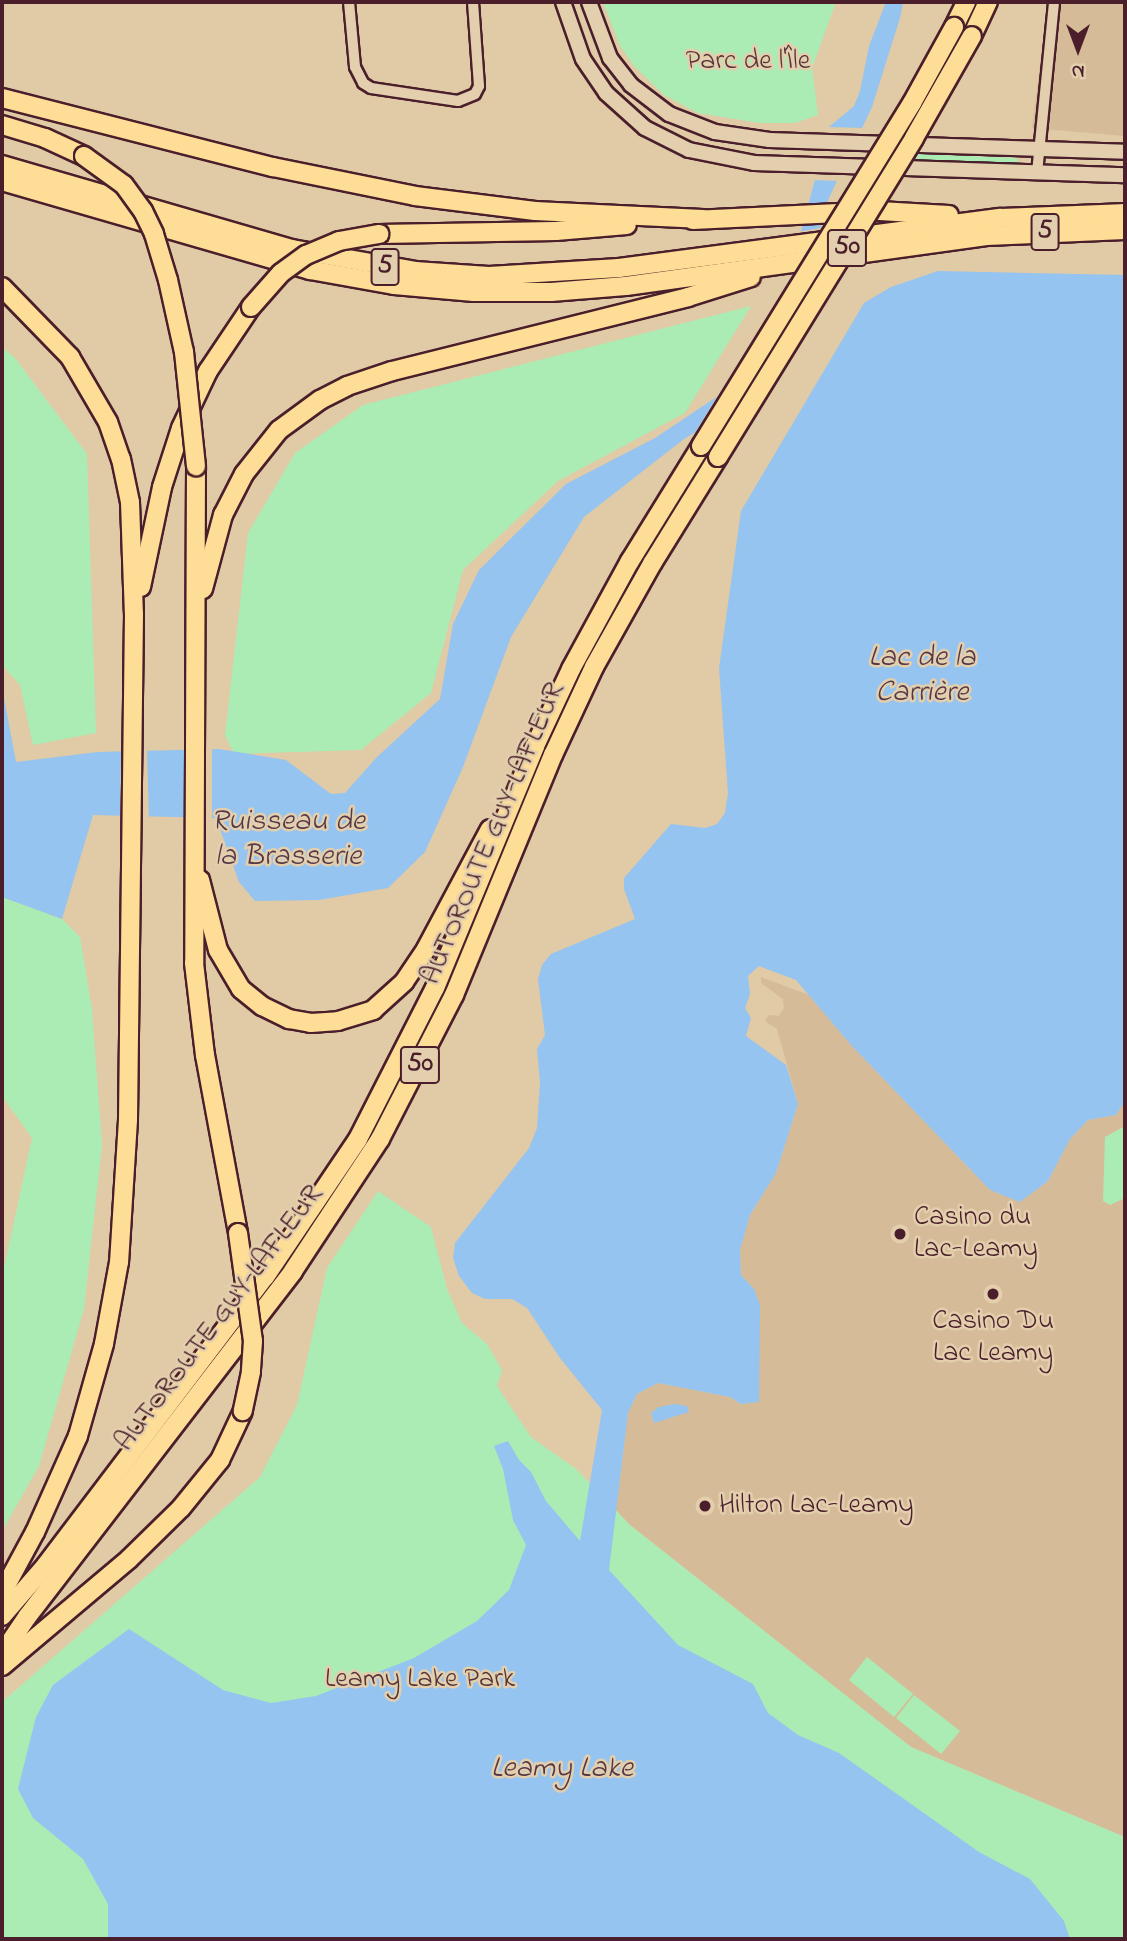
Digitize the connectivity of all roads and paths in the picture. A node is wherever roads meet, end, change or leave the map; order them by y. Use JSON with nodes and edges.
{"nodes":[{"id":1,"x":349,"y":2,"type":"edge"},
{"id":2,"x":473,"y":2,"type":"edge"},
{"id":3,"x":563,"y":2,"type":"edge"},
{"id":4,"x":589,"y":2,"type":"edge"},
{"id":5,"x":965,"y":2,"type":"edge"},
{"id":6,"x":988,"y":2,"type":"edge"},
{"id":7,"x":1054,"y":2,"type":"edge"},
{"id":8,"x":2,"y":98,"type":"edge"},
{"id":9,"x":2,"y":125,"type":"edge"},
{"id":10,"x":1039,"y":150,"type":"junction"},
{"id":11,"x":1125,"y":152,"type":"edge"},
{"id":12,"x":2,"y":165,"type":"edge"},
{"id":13,"x":1037,"y":173,"type":"junction"},
{"id":14,"x":1125,"y":175,"type":"edge"},
{"id":15,"x":2,"y":181,"type":"edge"},
{"id":16,"x":1125,"y":213,"type":"edge"},
{"id":17,"x":1001,"y":218,"type":"junction"},
{"id":18,"x":703,"y":219,"type":"junction"},
{"id":19,"x":1125,"y":230,"type":"edge"},
{"id":20,"x":798,"y":262,"type":"junction"},
{"id":21,"x":2,"y":287,"type":"edge"},
{"id":22,"x":2,"y":301,"type":"edge"},
{"id":23,"x":44,"y":327,"type":"junction"},
{"id":24,"x":134,"y":614,"type":"junction"},
{"id":25,"x":196,"y":616,"type":"junction"},
{"id":26,"x":535,"y":746,"type":"junction"},
{"id":27,"x":193,"y":849,"type":"junction"},
{"id":28,"x":2,"y":1593,"type":"edge"},
{"id":29,"x":2,"y":1616,"type":"edge"},
{"id":30,"x":2,"y":1654,"type":"edge"},
{"id":31,"x":2,"y":1666,"type":"edge"}],
"edges":[{"from":1,"to":2,"type":"street"},
{"from":3,"to":13,"type":"main road"},
{"from":4,"to":10,"type":"main road"},
{"from":5,"to":26,"type":"highway","name":"AUTOROUTE GUY-LAFLEUR","number":"50","bridge":true},
{"from":6,"to":30,"type":"highway","name":"AUTOROUTE GUY-LAFLEUR","number":"50","bridge":true},
{"from":7,"to":10,"type":"street"},
{"from":8,"to":18,"type":"highway"},
{"from":9,"to":25,"type":"highway","bridge":true},
{"from":10,"to":11,"type":"main road"},
{"from":10,"to":13,"type":"street"},
{"from":12,"to":17,"type":"highway","number":"5"},
{"from":13,"to":14,"type":"main road"},
{"from":15,"to":20,"type":"highway","number":"5"},
{"from":16,"to":17,"type":"highway","number":"5"},
{"from":17,"to":18,"type":"highway"},
{"from":18,"to":24,"type":"highway","bridge":true},
{"from":19,"to":20,"type":"highway","number":"5"},
{"from":20,"to":25,"type":"highway"},
{"from":21,"to":23,"type":"highway"},
{"from":22,"to":23,"type":"highway"},
{"from":23,"to":24,"type":"highway"},
{"from":24,"to":28,"type":"highway"},
{"from":25,"to":27,"type":"highway"},
{"from":26,"to":27,"type":"highway"},
{"from":26,"to":29,"type":"highway","name":"AUTOROUTE GUY-LAFLEUR","number":"50"},
{"from":27,"to":31,"type":"highway","bridge":true}]}
